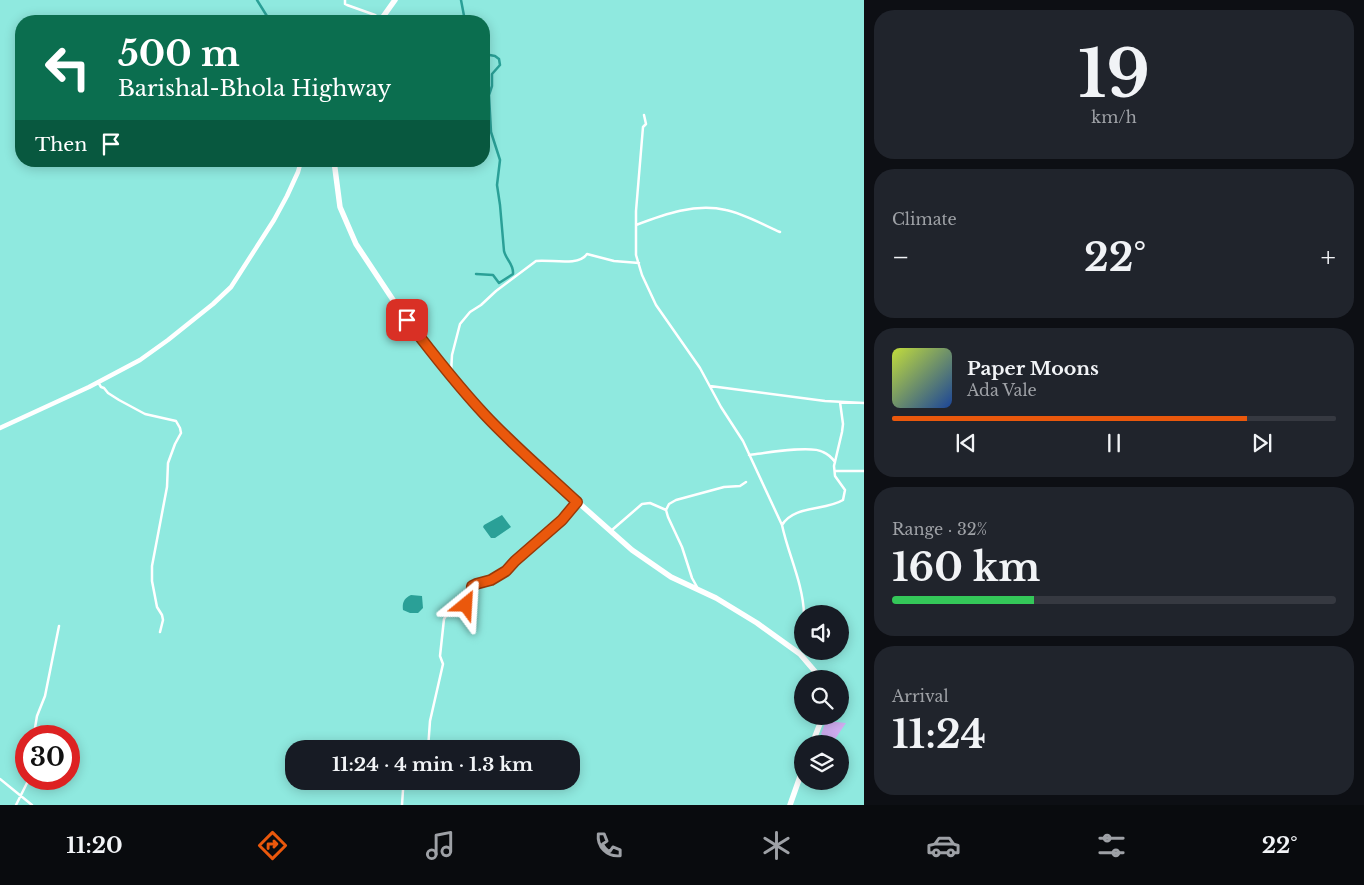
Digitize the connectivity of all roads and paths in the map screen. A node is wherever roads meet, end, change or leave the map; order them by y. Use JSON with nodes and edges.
{"nodes":[{"id":1,"x":345,"y":0,"type":"edge"},
{"id":2,"x":396,"y":0,"type":"edge"},
{"id":3,"x":373,"y":15,"type":"edge"},
{"id":4,"x":385,"y":15,"type":"edge"},
{"id":5,"x":644,"y":115,"type":"dead end"},
{"id":6,"x":299,"y":167,"type":"edge"},
{"id":7,"x":335,"y":167,"type":"edge"},
{"id":8,"x":636,"y":225,"type":"junction"},
{"id":9,"x":780,"y":232,"type":"dead end"},
{"id":10,"x":638,"y":263,"type":"junction"},
{"id":11,"x":450,"y":376,"type":"junction"},
{"id":12,"x":98,"y":382,"type":"junction"},
{"id":13,"x":710,"y":386,"type":"junction"},
{"id":14,"x":840,"y":402,"type":"junction"},
{"id":15,"x":864,"y":403,"type":"edge"},
{"id":16,"x":0,"y":428,"type":"edge"},
{"id":17,"x":749,"y":455,"type":"junction"},
{"id":18,"x":835,"y":462,"type":"junction"},
{"id":19,"x":834,"y":471,"type":"junction"},
{"id":20,"x":864,"y":471,"type":"edge"},
{"id":21,"x":746,"y":482,"type":"dead end"},
{"id":22,"x":577,"y":502,"type":"junction"},
{"id":23,"x":666,"y":510,"type":"junction"},
{"id":24,"x":782,"y":525,"type":"junction"},
{"id":25,"x":610,"y":532,"type":"junction"},
{"id":26,"x":698,"y":590,"type":"junction"},
{"id":27,"x":802,"y":605,"type":"edge"},
{"id":28,"x":59,"y":626,"type":"dead end"},
{"id":29,"x":160,"y":632,"type":"dead end"},
{"id":30,"x":794,"y":647,"type":"edge"},
{"id":31,"x":36,"y":725,"type":"edge"},
{"id":32,"x":429,"y":740,"type":"edge"},
{"id":33,"x":0,"y":779,"type":"edge"},
{"id":34,"x":24,"y":790,"type":"edge"},
{"id":35,"x":403,"y":790,"type":"edge"},
{"id":36,"x":795,"y":790,"type":"edge"},
{"id":37,"x":21,"y":796,"type":"junction"},
{"id":38,"x":16,"y":805,"type":"edge"},
{"id":39,"x":32,"y":805,"type":"edge"},
{"id":40,"x":402,"y":805,"type":"edge"},
{"id":41,"x":790,"y":805,"type":"edge"}],
"edges":[{"from":1,"to":3,"type":"street"},
{"from":2,"to":4,"type":"highway"},
{"from":5,"to":8,"type":"street"},
{"from":6,"to":12,"type":"main road"},
{"from":7,"to":11,"type":"highway"},
{"from":8,"to":9,"type":"street"},
{"from":8,"to":10,"type":"street"},
{"from":10,"to":11,"type":"street"},
{"from":10,"to":13,"type":"street"},
{"from":11,"to":22,"type":"highway"},
{"from":12,"to":16,"type":"main road"},
{"from":12,"to":29,"type":"street"},
{"from":13,"to":14,"type":"street"},
{"from":13,"to":17,"type":"street"},
{"from":14,"to":15,"type":"street"},
{"from":14,"to":18,"type":"street"},
{"from":17,"to":18,"type":"street"},
{"from":17,"to":24,"type":"street"},
{"from":18,"to":19,"type":"street"},
{"from":19,"to":20,"type":"street"},
{"from":19,"to":24,"type":"street"},
{"from":21,"to":23,"type":"street"},
{"from":22,"to":25,"type":"highway"},
{"from":22,"to":32,"type":"street"},
{"from":23,"to":25,"type":"street"},
{"from":23,"to":26,"type":"street"},
{"from":24,"to":27,"type":"street"},
{"from":25,"to":26,"type":"highway"},
{"from":26,"to":30,"type":"highway"},
{"from":28,"to":31,"type":"street"},
{"from":33,"to":37,"type":"street"},
{"from":34,"to":37,"type":"street"},
{"from":35,"to":40,"type":"street"},
{"from":36,"to":41,"type":"highway"},
{"from":37,"to":38,"type":"street"},
{"from":37,"to":39,"type":"street"}]}
